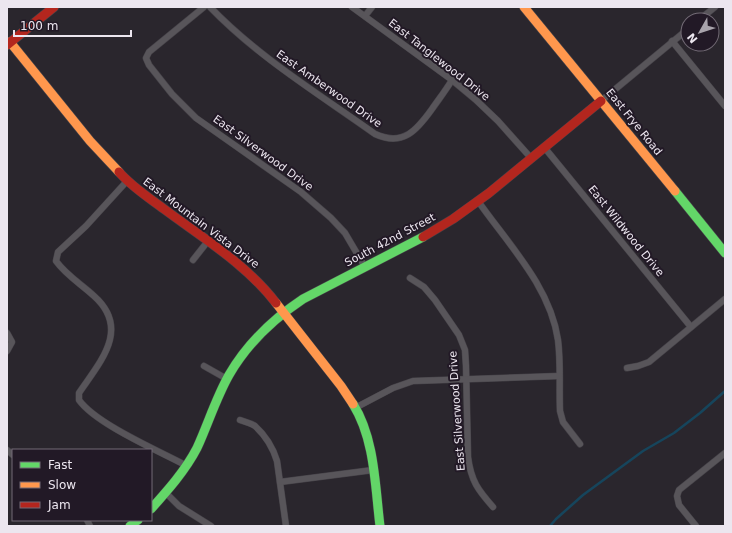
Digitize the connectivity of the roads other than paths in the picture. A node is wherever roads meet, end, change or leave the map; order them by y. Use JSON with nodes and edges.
{"nodes":[{"id":1,"x":54,"y":7,"type":"edge"},
{"id":2,"x":204,"y":7,"type":"edge"},
{"id":3,"x":210,"y":7,"type":"edge"},
{"id":4,"x":352,"y":7,"type":"edge"},
{"id":5,"x":372,"y":7,"type":"edge"},
{"id":6,"x":524,"y":7,"type":"edge"},
{"id":7,"x":365,"y":16,"type":"junction"},
{"id":8,"x":680,"y":35,"type":"edge"},
{"id":9,"x":672,"y":41,"type":"junction"},
{"id":10,"x":9,"y":44,"type":"edge"},
{"id":11,"x":452,"y":80,"type":"junction"},
{"id":12,"x":601,"y":101,"type":"junction"},
{"id":13,"x":725,"y":106,"type":"edge"},
{"id":14,"x":544,"y":147,"type":"junction"},
{"id":15,"x":531,"y":158,"type":"junction"},
{"id":16,"x":127,"y":181,"type":"junction"},
{"id":17,"x":478,"y":201,"type":"junction"},
{"id":18,"x":208,"y":241,"type":"junction"},
{"id":19,"x":725,"y":253,"type":"edge"},
{"id":20,"x":192,"y":260,"type":"dead end"},
{"id":21,"x":365,"y":267,"type":"junction"},
{"id":22,"x":410,"y":278,"type":"dead end"},
{"id":23,"x":725,"y":300,"type":"edge"},
{"id":24,"x":284,"y":313,"type":"junction"},
{"id":25,"x":691,"y":327,"type":"junction"},
{"id":26,"x":7,"y":333,"type":"edge"},
{"id":27,"x":7,"y":351,"type":"edge"},
{"id":28,"x":204,"y":366,"type":"dead end"},
{"id":29,"x":627,"y":368,"type":"dead end"},
{"id":30,"x":559,"y":376,"type":"junction"},
{"id":31,"x":227,"y":379,"type":"junction"},
{"id":32,"x":466,"y":379,"type":"junction"},
{"id":33,"x":355,"y":408,"type":"junction"},
{"id":34,"x":240,"y":420,"type":"dead end"},
{"id":35,"x":580,"y":444,"type":"dead end"},
{"id":36,"x":725,"y":453,"type":"edge"},
{"id":37,"x":187,"y":466,"type":"junction"},
{"id":38,"x":373,"y":470,"type":"junction"},
{"id":39,"x":280,"y":482,"type":"junction"},
{"id":40,"x":166,"y":493,"type":"junction"},
{"id":41,"x":493,"y":507,"type":"dead end"},
{"id":42,"x":152,"y":508,"type":"edge"},
{"id":43,"x":211,"y":526,"type":"edge"},
{"id":44,"x":286,"y":526,"type":"edge"},
{"id":45,"x":380,"y":526,"type":"edge"},
{"id":46,"x":696,"y":526,"type":"edge"}],
"edges":[{"from":1,"to":10,"type":"street"},
{"from":2,"to":21,"type":"street","name":"East Silverwood Drive"},
{"from":3,"to":11,"type":"street","name":"East Amberwood Drive"},
{"from":4,"to":7,"type":"street","name":"East Tanglewood Drive"},
{"from":5,"to":7,"type":"street"},
{"from":6,"to":12,"type":"street","name":"East Frye Road"},
{"from":7,"to":11,"type":"street","name":"East Tanglewood Drive"},
{"from":8,"to":9,"type":"street","name":"South 42nd Street"},
{"from":9,"to":12,"type":"street","name":"South 42nd Street"},
{"from":9,"to":13,"type":"street"},
{"from":10,"to":16,"type":"street","name":"East Mountain Vista Drive"},
{"from":11,"to":15,"type":"street","name":"East Tanglewood Drive"},
{"from":12,"to":14,"type":"street","name":"South 42nd Street"},
{"from":12,"to":19,"type":"street","name":"East Frye Road"},
{"from":14,"to":15,"type":"street","name":"South 42nd Street"},
{"from":14,"to":25,"type":"street","name":"East Wildwood Drive"},
{"from":15,"to":17,"type":"street","name":"South 42nd Street"},
{"from":16,"to":18,"type":"street","name":"East Mountain Vista Drive"},
{"from":16,"to":37,"type":"street"},
{"from":17,"to":21,"type":"street","name":"South 42nd Street"},
{"from":17,"to":30,"type":"street"},
{"from":18,"to":20,"type":"street"},
{"from":18,"to":24,"type":"street","name":"East Mountain Vista Drive"},
{"from":21,"to":24,"type":"street","name":"South 42nd Street"},
{"from":22,"to":32,"type":"street","name":"East Silverwood Drive"},
{"from":23,"to":25,"type":"street"},
{"from":24,"to":31,"type":"street","name":"South 42nd Street"},
{"from":24,"to":33,"type":"street","name":"East Mountain Vista Drive"},
{"from":25,"to":29,"type":"street"},
{"from":26,"to":27,"type":"street"},
{"from":28,"to":31,"type":"street"},
{"from":30,"to":32,"type":"street"},
{"from":30,"to":35,"type":"street"},
{"from":31,"to":37,"type":"street","name":"South 42nd Street"},
{"from":32,"to":33,"type":"street"},
{"from":32,"to":41,"type":"street","name":"East Silverwood Drive"},
{"from":33,"to":38,"type":"street","name":"East Mountain Vista Drive"},
{"from":34,"to":39,"type":"street"},
{"from":36,"to":46,"type":"street"},
{"from":37,"to":40,"type":"street","name":"South 42nd Street"},
{"from":38,"to":39,"type":"street"},
{"from":38,"to":45,"type":"street","name":"East Mountain Vista Drive"},
{"from":39,"to":44,"type":"street"},
{"from":40,"to":42,"type":"street","name":"South 42nd Street"},
{"from":40,"to":43,"type":"street"}]}
